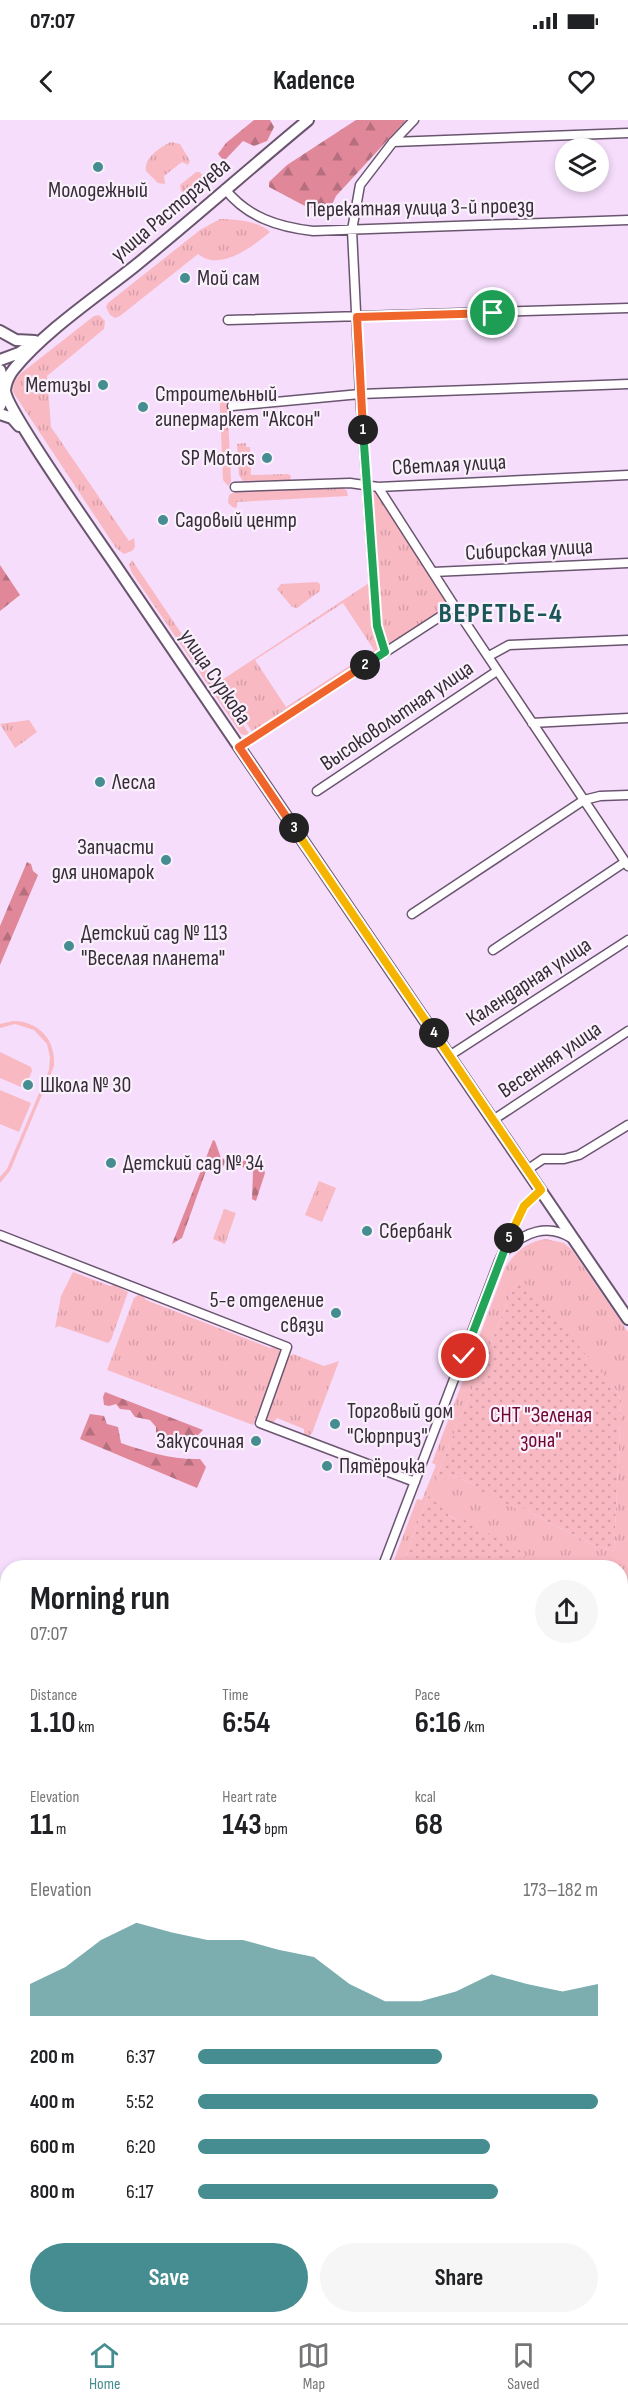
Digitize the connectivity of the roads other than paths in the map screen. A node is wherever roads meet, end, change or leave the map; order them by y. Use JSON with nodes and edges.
{"nodes":[{"id":1,"x":308,"y":120,"type":"edge"},
{"id":2,"x":414,"y":120,"type":"edge"},
{"id":3,"x":628,"y":134,"type":"edge"},
{"id":4,"x":393,"y":142,"type":"junction"},
{"id":5,"x":225,"y":189,"type":"junction"},
{"id":6,"x":628,"y":220,"type":"edge"},
{"id":7,"x":352,"y":230,"type":"junction"},
{"id":8,"x":628,"y":308,"type":"edge"},
{"id":9,"x":357,"y":317,"type":"junction"},
{"id":10,"x":228,"y":320,"type":"dead end"},
{"id":11,"x":57,"y":327,"type":"junction"},
{"id":12,"x":0,"y":331,"type":"edge"},
{"id":13,"x":38,"y":340,"type":"junction"},
{"id":14,"x":0,"y":360,"type":"edge"},
{"id":15,"x":0,"y":370,"type":"edge"},
{"id":16,"x":628,"y":384,"type":"edge"},
{"id":17,"x":5,"y":389,"type":"junction"},
{"id":18,"x":360,"y":394,"type":"junction"},
{"id":19,"x":0,"y":406,"type":"edge"},
{"id":20,"x":232,"y":406,"type":"dead end"},
{"id":21,"x":0,"y":414,"type":"edge"},
{"id":22,"x":33,"y":442,"type":"junction"},
{"id":23,"x":628,"y":475,"type":"edge"},
{"id":24,"x":367,"y":484,"type":"junction"},
{"id":25,"x":378,"y":487,"type":"junction"},
{"id":26,"x":235,"y":488,"type":"dead end"},
{"id":27,"x":628,"y":563,"type":"edge"},
{"id":28,"x":432,"y":572,"type":"junction"},
{"id":29,"x":455,"y":607,"type":"junction"},
{"id":30,"x":628,"y":640,"type":"edge"},
{"id":31,"x":385,"y":652,"type":"junction"},
{"id":32,"x":489,"y":656,"type":"junction"},
{"id":33,"x":497,"y":671,"type":"junction"},
{"id":34,"x":628,"y":718,"type":"edge"},
{"id":35,"x":532,"y":723,"type":"junction"},
{"id":36,"x":239,"y":747,"type":"junction"},
{"id":37,"x":317,"y":791,"type":"dead end"},
{"id":38,"x":628,"y":795,"type":"edge"},
{"id":39,"x":584,"y":800,"type":"junction"},
{"id":40,"x":627,"y":864,"type":"edge"},
{"id":41,"x":412,"y":914,"type":"dead end"},
{"id":42,"x":628,"y":940,"type":"edge"},
{"id":43,"x":494,"y":950,"type":"dead end"},
{"id":44,"x":628,"y":1030,"type":"edge"},
{"id":45,"x":449,"y":1056,"type":"junction"},
{"id":46,"x":493,"y":1120,"type":"junction"},
{"id":47,"x":628,"y":1125,"type":"edge"},
{"id":48,"x":527,"y":1170,"type":"junction"},
{"id":49,"x":541,"y":1190,"type":"junction"},
{"id":50,"x":0,"y":1235,"type":"edge"},
{"id":51,"x":577,"y":1244,"type":"junction"},
{"id":52,"x":499,"y":1261,"type":"junction"},
{"id":53,"x":628,"y":1319,"type":"edge"},
{"id":54,"x":415,"y":1482,"type":"junction"},
{"id":55,"x":385,"y":1560,"type":"edge"}],
"edges":[{"from":1,"to":5,"type":"main road","name":"улица Расторгуева"},
{"from":2,"to":4,"type":"street"},
{"from":3,"to":4,"type":"street"},
{"from":4,"to":7,"type":"street"},
{"from":5,"to":7,"type":"street","name":"Перекатная улица 3-й проезд"},
{"from":5,"to":11,"type":"main road","name":"улица Расторгуева"},
{"from":6,"to":7,"type":"street","name":"Перекатная улица 3-й проезд"},
{"from":7,"to":9,"type":"street"},
{"from":8,"to":9,"type":"street"},
{"from":9,"to":10,"type":"street"},
{"from":9,"to":18,"type":"street"},
{"from":11,"to":13,"type":"main road","name":"улица Расторгуева"},
{"from":11,"to":17,"type":"main road","name":"улица Расторгуева"},
{"from":12,"to":13,"type":"main road"},
{"from":13,"to":14,"type":"main road","name":"улица Расторгуева"},
{"from":15,"to":17,"type":"main road","name":"улица Суркова"},
{"from":16,"to":18,"type":"street"},
{"from":17,"to":19,"type":"main road","name":"улица Расторгуева"},
{"from":17,"to":22,"type":"main road","name":"улица Суркова"},
{"from":18,"to":20,"type":"street"},
{"from":18,"to":24,"type":"street"},
{"from":21,"to":22,"type":"main road","name":"улица Суркова"},
{"from":22,"to":36,"type":"main road","name":"улица Суркова"},
{"from":23,"to":25,"type":"street","name":"Светлая улица"},
{"from":24,"to":25,"type":"street","name":"Светлая улица"},
{"from":24,"to":26,"type":"street","name":"Светлая улица"},
{"from":24,"to":31,"type":"street"},
{"from":25,"to":28,"type":"street"},
{"from":27,"to":28,"type":"street","name":"Сибирская улица"},
{"from":28,"to":29,"type":"street"},
{"from":29,"to":31,"type":"street"},
{"from":29,"to":32,"type":"street"},
{"from":30,"to":32,"type":"street","name":"Высоковольтная улица"},
{"from":31,"to":36,"type":"street"},
{"from":32,"to":33,"type":"street"},
{"from":33,"to":35,"type":"street"},
{"from":33,"to":37,"type":"street","name":"Высоковольтная улица"},
{"from":34,"to":35,"type":"street"},
{"from":35,"to":39,"type":"street"},
{"from":36,"to":45,"type":"main road","name":"улица Суркова"},
{"from":38,"to":39,"type":"street"},
{"from":39,"to":40,"type":"street"},
{"from":39,"to":41,"type":"street"},
{"from":40,"to":43,"type":"street"},
{"from":42,"to":45,"type":"street","name":"Календарная улица"},
{"from":44,"to":46,"type":"street","name":"Весенняя улица"},
{"from":45,"to":46,"type":"main road","name":"улица Суркова"},
{"from":46,"to":48,"type":"main road","name":"улица Суркова"},
{"from":47,"to":48,"type":"street"},
{"from":48,"to":49,"type":"main road","name":"улица Суркова"},
{"from":49,"to":51,"type":"main road","name":"улица Суркова"},
{"from":49,"to":52,"type":"street"},
{"from":50,"to":54,"type":"street"},
{"from":51,"to":52,"type":"street"},
{"from":51,"to":53,"type":"main road","name":"улица Суркова"},
{"from":52,"to":54,"type":"street"},
{"from":54,"to":55,"type":"street"}]}
